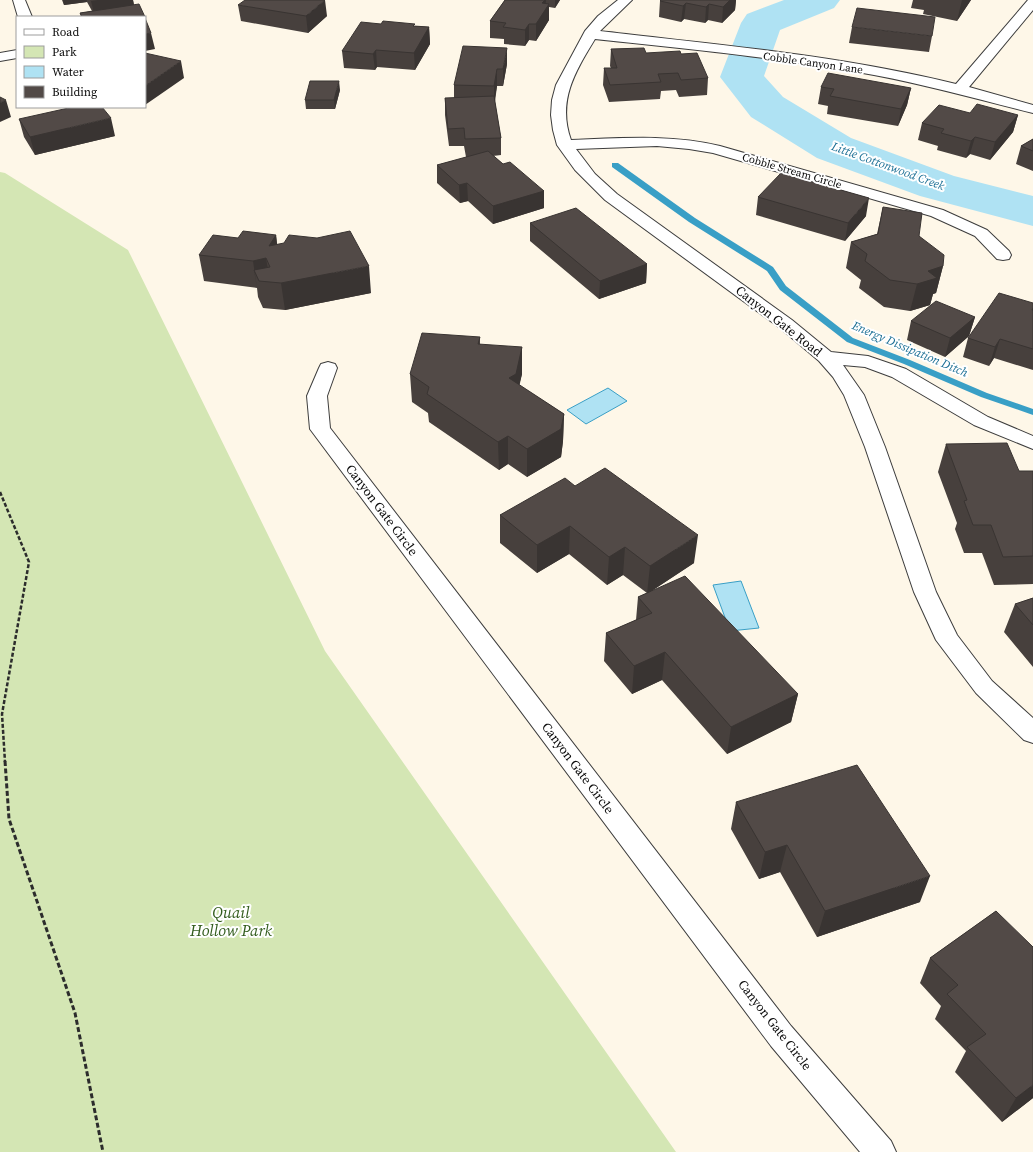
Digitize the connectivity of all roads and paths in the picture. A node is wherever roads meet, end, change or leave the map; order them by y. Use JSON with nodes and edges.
{"nodes":[{"id":1,"x":19,"y":0,"type":"edge"},
{"id":2,"x":626,"y":0,"type":"edge"},
{"id":3,"x":1033,"y":2,"type":"edge"},
{"id":4,"x":25,"y":16,"type":"edge"},
{"id":5,"x":590,"y":34,"type":"junction"},
{"id":6,"x":16,"y":54,"type":"edge"},
{"id":7,"x":0,"y":57,"type":"edge"},
{"id":8,"x":960,"y":89,"type":"junction"},
{"id":9,"x":1033,"y":110,"type":"edge"},
{"id":10,"x":565,"y":145,"type":"junction"},
{"id":11,"x":1003,"y":255,"type":"dead end"},
{"id":12,"x":826,"y":356,"type":"junction"},
{"id":13,"x":328,"y":368,"type":"dead end"},
{"id":14,"x":1033,"y":443,"type":"edge"},
{"id":15,"x":0,"y":492,"type":"edge"},
{"id":16,"x":1033,"y":733,"type":"edge"},
{"id":17,"x":103,"y":1152,"type":"edge"},
{"id":18,"x":880,"y":1152,"type":"edge"}],
"edges":[{"from":1,"to":4,"type":"street"},
{"from":2,"to":5,"type":"street","name":"Canyon Gate Road"},
{"from":3,"to":8,"type":"street"},
{"from":5,"to":8,"type":"street","name":"Cobble Canyon Lane"},
{"from":5,"to":10,"type":"street","name":"Canyon Gate Road"},
{"from":6,"to":7,"type":"street"},
{"from":8,"to":9,"type":"street","name":"Cobble Canyon Lane"},
{"from":10,"to":11,"type":"street","name":"Cobble Stream Circle"},
{"from":10,"to":12,"type":"street","name":"Canyon Gate Road"},
{"from":12,"to":14,"type":"street"},
{"from":12,"to":16,"type":"street","name":"Canyon Gate Road"},
{"from":13,"to":18,"type":"street","name":"Canyon Gate Circle"},
{"from":15,"to":17,"type":"path"}]}
